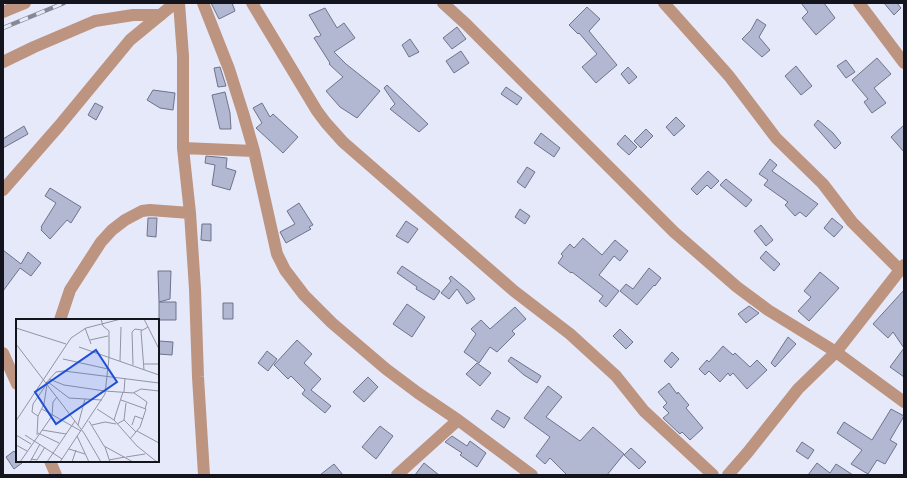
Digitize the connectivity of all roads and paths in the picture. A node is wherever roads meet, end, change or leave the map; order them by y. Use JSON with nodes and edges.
{"nodes":[{"id":1,"x":24,"y":3,"type":"edge"},
{"id":2,"x":175,"y":3,"type":"edge"},
{"id":3,"x":179,"y":3,"type":"edge"},
{"id":4,"x":203,"y":3,"type":"edge"},
{"id":5,"x":252,"y":3,"type":"edge"},
{"id":6,"x":443,"y":3,"type":"edge"},
{"id":7,"x":664,"y":3,"type":"edge"},
{"id":8,"x":860,"y":3,"type":"edge"},
{"id":9,"x":3,"y":12,"type":"edge"},
{"id":10,"x":161,"y":14,"type":"junction"},
{"id":11,"x":3,"y":62,"type":"edge"},
{"id":12,"x":904,"y":63,"type":"edge"},
{"id":13,"x":183,"y":148,"type":"junction"},
{"id":14,"x":254,"y":151,"type":"junction"},
{"id":15,"x":3,"y":190,"type":"edge"},
{"id":16,"x":190,"y":213,"type":"junction"},
{"id":17,"x":902,"y":267,"type":"edge"},
{"id":18,"x":60,"y":319,"type":"edge"},
{"id":19,"x":836,"y":352,"type":"junction"},
{"id":20,"x":3,"y":353,"type":"edge"},
{"id":21,"x":10,"y":364,"type":"edge"},
{"id":22,"x":16,"y":381,"type":"edge"},
{"id":23,"x":904,"y":402,"type":"edge"},
{"id":24,"x":458,"y":420,"type":"junction"},
{"id":25,"x":50,"y":462,"type":"edge"},
{"id":26,"x":56,"y":475,"type":"edge"},
{"id":27,"x":204,"y":475,"type":"edge"},
{"id":28,"x":397,"y":475,"type":"edge"},
{"id":29,"x":532,"y":475,"type":"edge"},
{"id":30,"x":713,"y":475,"type":"edge"},
{"id":31,"x":728,"y":475,"type":"edge"}],
"edges":[{"from":1,"to":9,"type":"street"},
{"from":2,"to":10,"type":"street"},
{"from":3,"to":13,"type":"street"},
{"from":4,"to":14,"type":"street"},
{"from":5,"to":30,"type":"street"},
{"from":6,"to":19,"type":"street"},
{"from":7,"to":17,"type":"street"},
{"from":8,"to":12,"type":"street"},
{"from":10,"to":11,"type":"street"},
{"from":10,"to":15,"type":"street"},
{"from":13,"to":14,"type":"street"},
{"from":13,"to":16,"type":"street"},
{"from":14,"to":24,"type":"street"},
{"from":16,"to":18,"type":"street"},
{"from":16,"to":27,"type":"street"},
{"from":17,"to":19,"type":"street"},
{"from":19,"to":23,"type":"street"},
{"from":19,"to":31,"type":"street"},
{"from":20,"to":21,"type":"street"},
{"from":21,"to":22,"type":"street"},
{"from":24,"to":28,"type":"street"},
{"from":24,"to":29,"type":"street"},
{"from":25,"to":26,"type":"street"}]}
